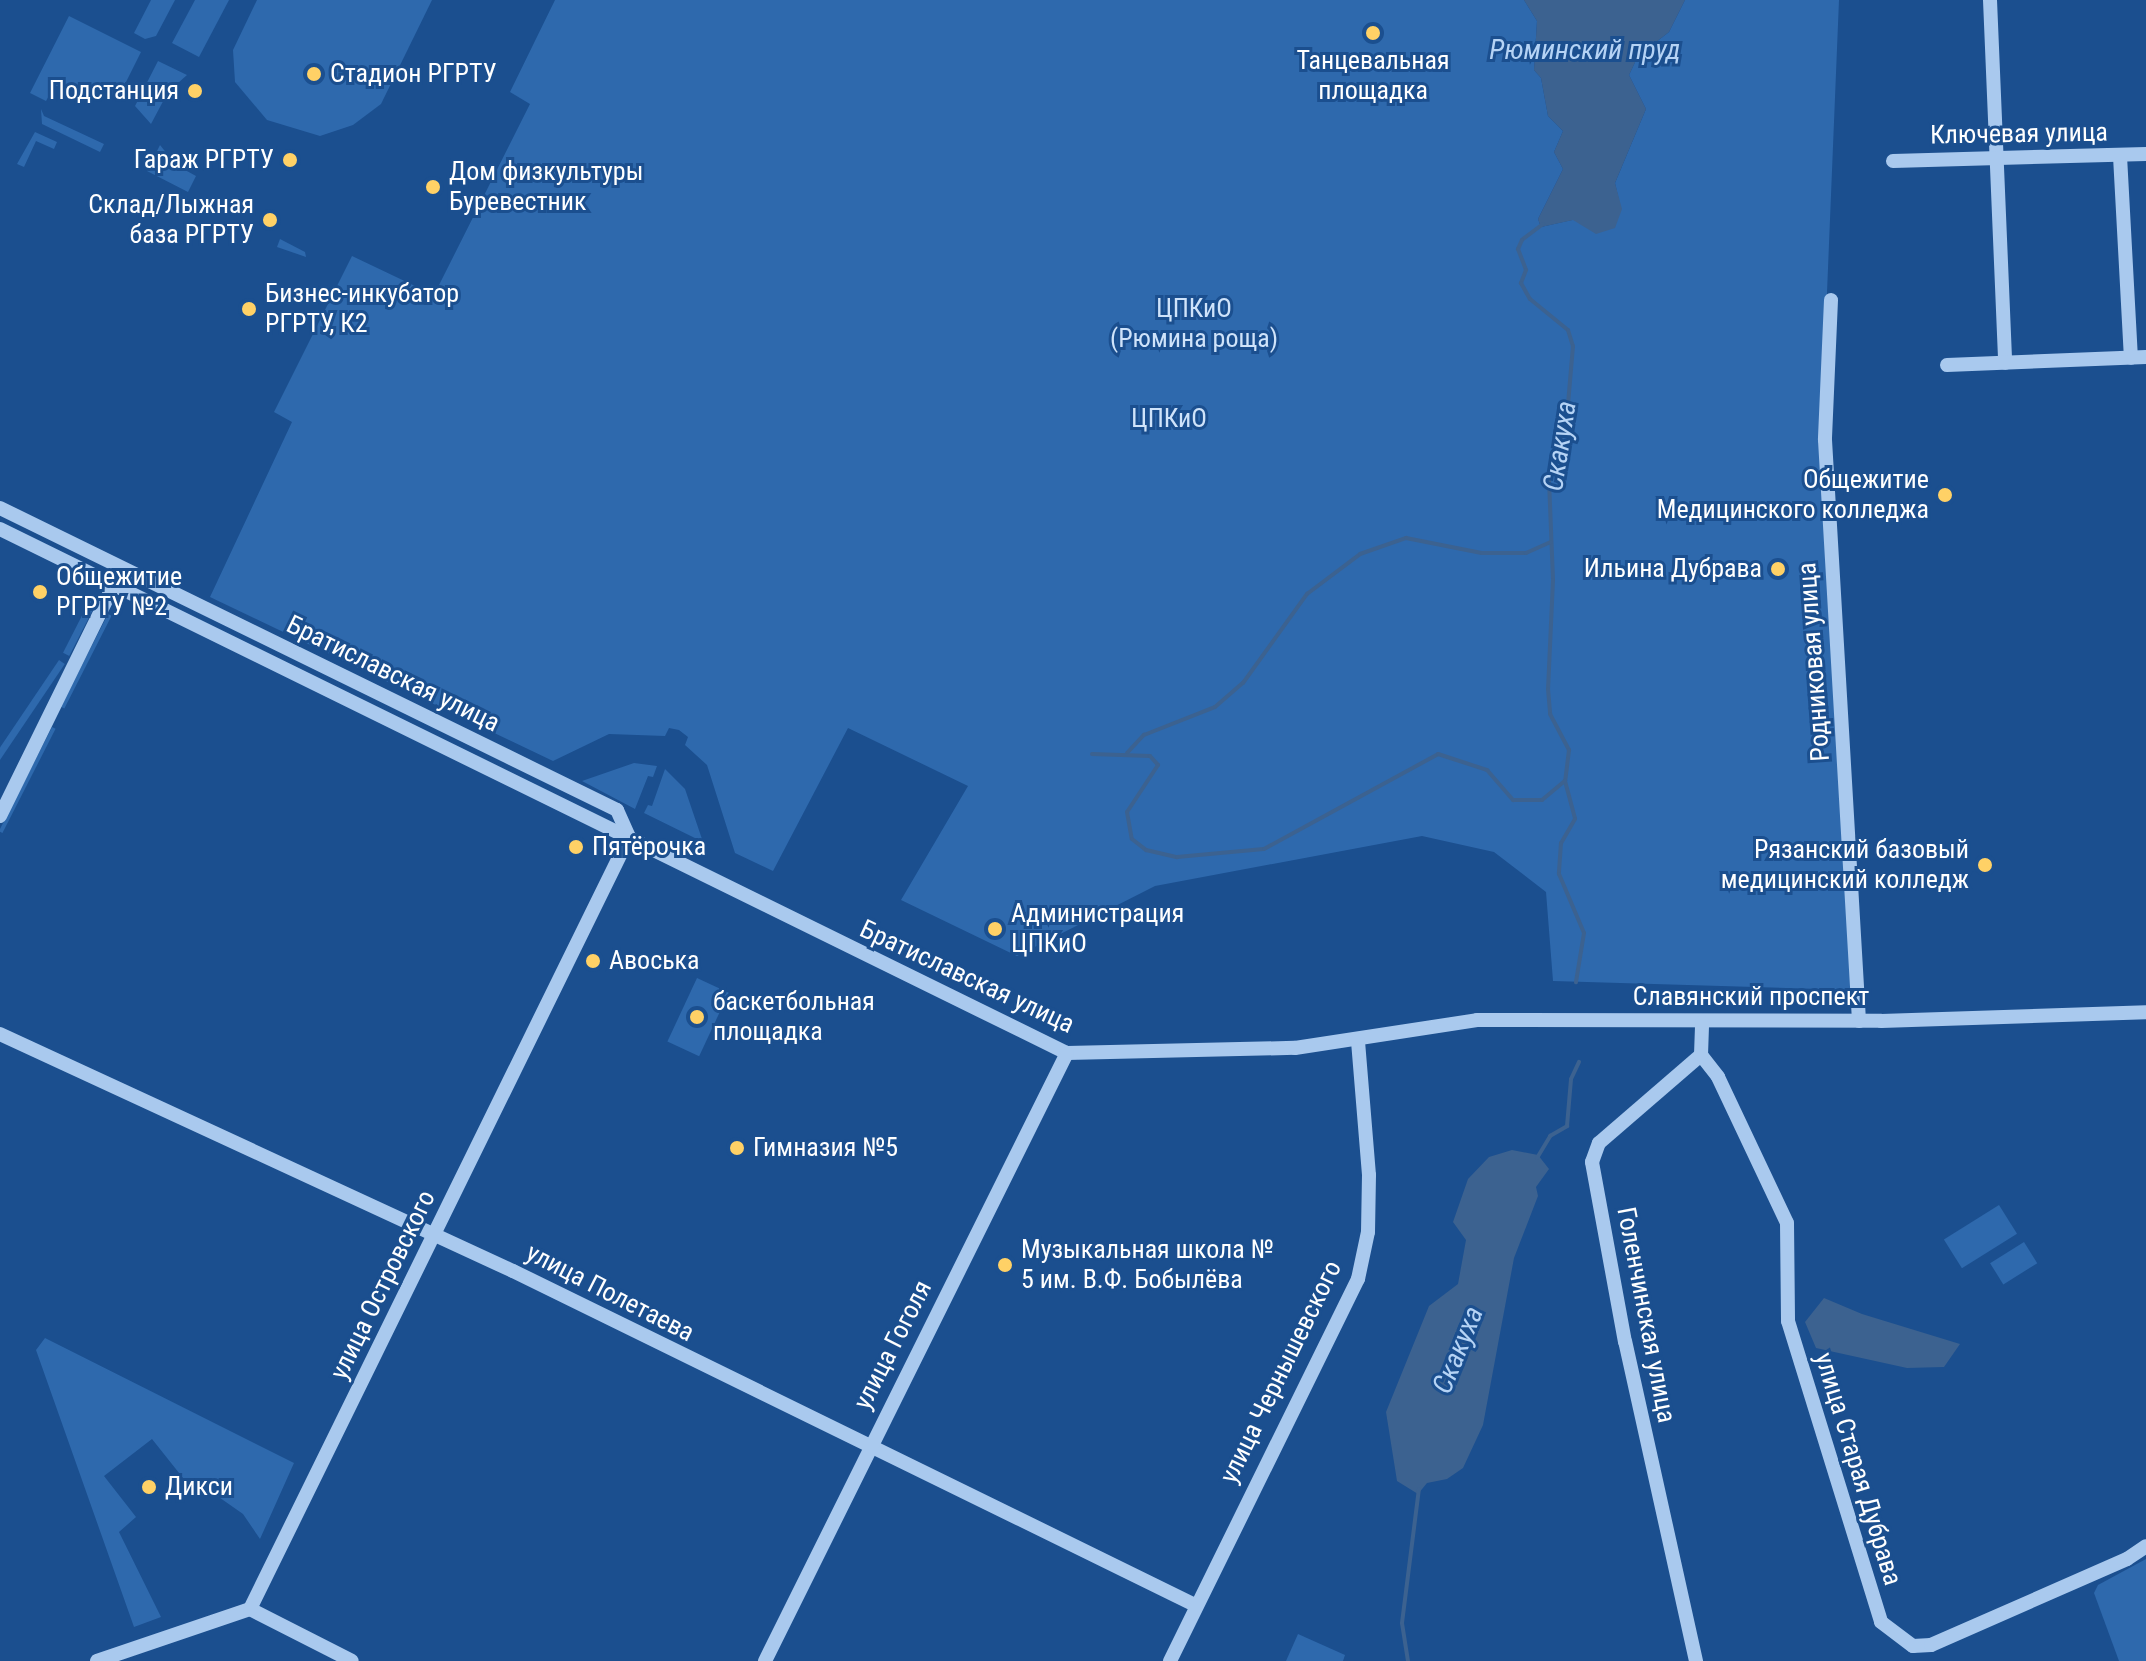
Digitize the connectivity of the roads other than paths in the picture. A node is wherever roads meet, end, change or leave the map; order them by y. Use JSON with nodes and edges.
{"nodes":[{"id":1,"x":1990,"y":0,"type":"edge"},
{"id":2,"x":2146,"y":154,"type":"edge"},
{"id":3,"x":1997,"y":155,"type":"junction"},
{"id":4,"x":2120,"y":156,"type":"junction"},
{"id":5,"x":1893,"y":161,"type":"dead end"},
{"id":6,"x":1831,"y":300,"type":"dead end"},
{"id":7,"x":2138,"y":357,"type":"edge"},
{"id":8,"x":2005,"y":363,"type":"junction"},
{"id":9,"x":1947,"y":365,"type":"dead end"},
{"id":10,"x":0,"y":508,"type":"edge"},
{"id":11,"x":0,"y":529,"type":"edge"},
{"id":12,"x":121,"y":567,"type":"junction"},
{"id":13,"x":115,"y":584,"type":"junction"},
{"id":14,"x":0,"y":816,"type":"edge"},
{"id":15,"x":629,"y":837,"type":"junction"},
{"id":16,"x":2146,"y":1012,"type":"edge"},
{"id":17,"x":1859,"y":1021,"type":"junction"},
{"id":18,"x":1702,"y":1022,"type":"junction"},
{"id":19,"x":0,"y":1034,"type":"edge"},
{"id":20,"x":1358,"y":1040,"type":"junction"},
{"id":21,"x":1067,"y":1053,"type":"junction"},
{"id":22,"x":1701,"y":1055,"type":"junction"},
{"id":23,"x":433,"y":1236,"type":"junction"},
{"id":24,"x":869,"y":1447,"type":"junction"},
{"id":25,"x":2146,"y":1546,"type":"edge"},
{"id":26,"x":1193,"y":1604,"type":"junction"},
{"id":27,"x":250,"y":1609,"type":"junction"},
{"id":28,"x":99,"y":1661,"type":"edge"},
{"id":29,"x":352,"y":1661,"type":"edge"},
{"id":30,"x":765,"y":1661,"type":"edge"},
{"id":31,"x":1170,"y":1661,"type":"edge"},
{"id":32,"x":1696,"y":1661,"type":"edge"}],
"edges":[{"from":1,"to":3,"type":"street"},
{"from":2,"to":4,"type":"street","name":"Ключевая улица"},
{"from":3,"to":4,"type":"street","name":"Ключевая улица"},
{"from":3,"to":5,"type":"street","name":"Ключевая улица"},
{"from":3,"to":8,"type":"street"},
{"from":4,"to":7,"type":"street"},
{"from":6,"to":17,"type":"street","name":"Родниковая улица"},
{"from":7,"to":8,"type":"street"},
{"from":8,"to":9,"type":"street"},
{"from":10,"to":12,"type":"street","name":"Братиславская улица"},
{"from":11,"to":13,"type":"street","name":"Братиславская улица"},
{"from":12,"to":13,"type":"street"},
{"from":12,"to":15,"type":"street","name":"Братиславская улица"},
{"from":13,"to":14,"type":"street"},
{"from":13,"to":15,"type":"street","name":"Братиславская улица"},
{"from":15,"to":21,"type":"street","name":"Братиславская улица"},
{"from":15,"to":23,"type":"street","name":"улица Островского"},
{"from":16,"to":17,"type":"street","name":"Славянский проспект"},
{"from":17,"to":18,"type":"street","name":"Славянский проспект"},
{"from":18,"to":20,"type":"street","name":"Славянский проспект"},
{"from":18,"to":22,"type":"street"},
{"from":19,"to":23,"type":"street","name":"улица Полетаева"},
{"from":20,"to":21,"type":"street","name":"Братиславская улица"},
{"from":20,"to":26,"type":"street","name":"улица Чернышевского"},
{"from":21,"to":24,"type":"street","name":"улица Гоголя"},
{"from":22,"to":25,"type":"street","name":"улица Старая Дубрава"},
{"from":22,"to":32,"type":"street","name":"Голенчинская улица"},
{"from":23,"to":24,"type":"street","name":"улица Полетаева"},
{"from":23,"to":27,"type":"street","name":"улица Островского"},
{"from":24,"to":26,"type":"street","name":"улица Полетаева"},
{"from":24,"to":30,"type":"street","name":"улица Гоголя"},
{"from":26,"to":31,"type":"street","name":"улица Чернышевского"},
{"from":27,"to":28,"type":"street"},
{"from":27,"to":29,"type":"street"}]}
